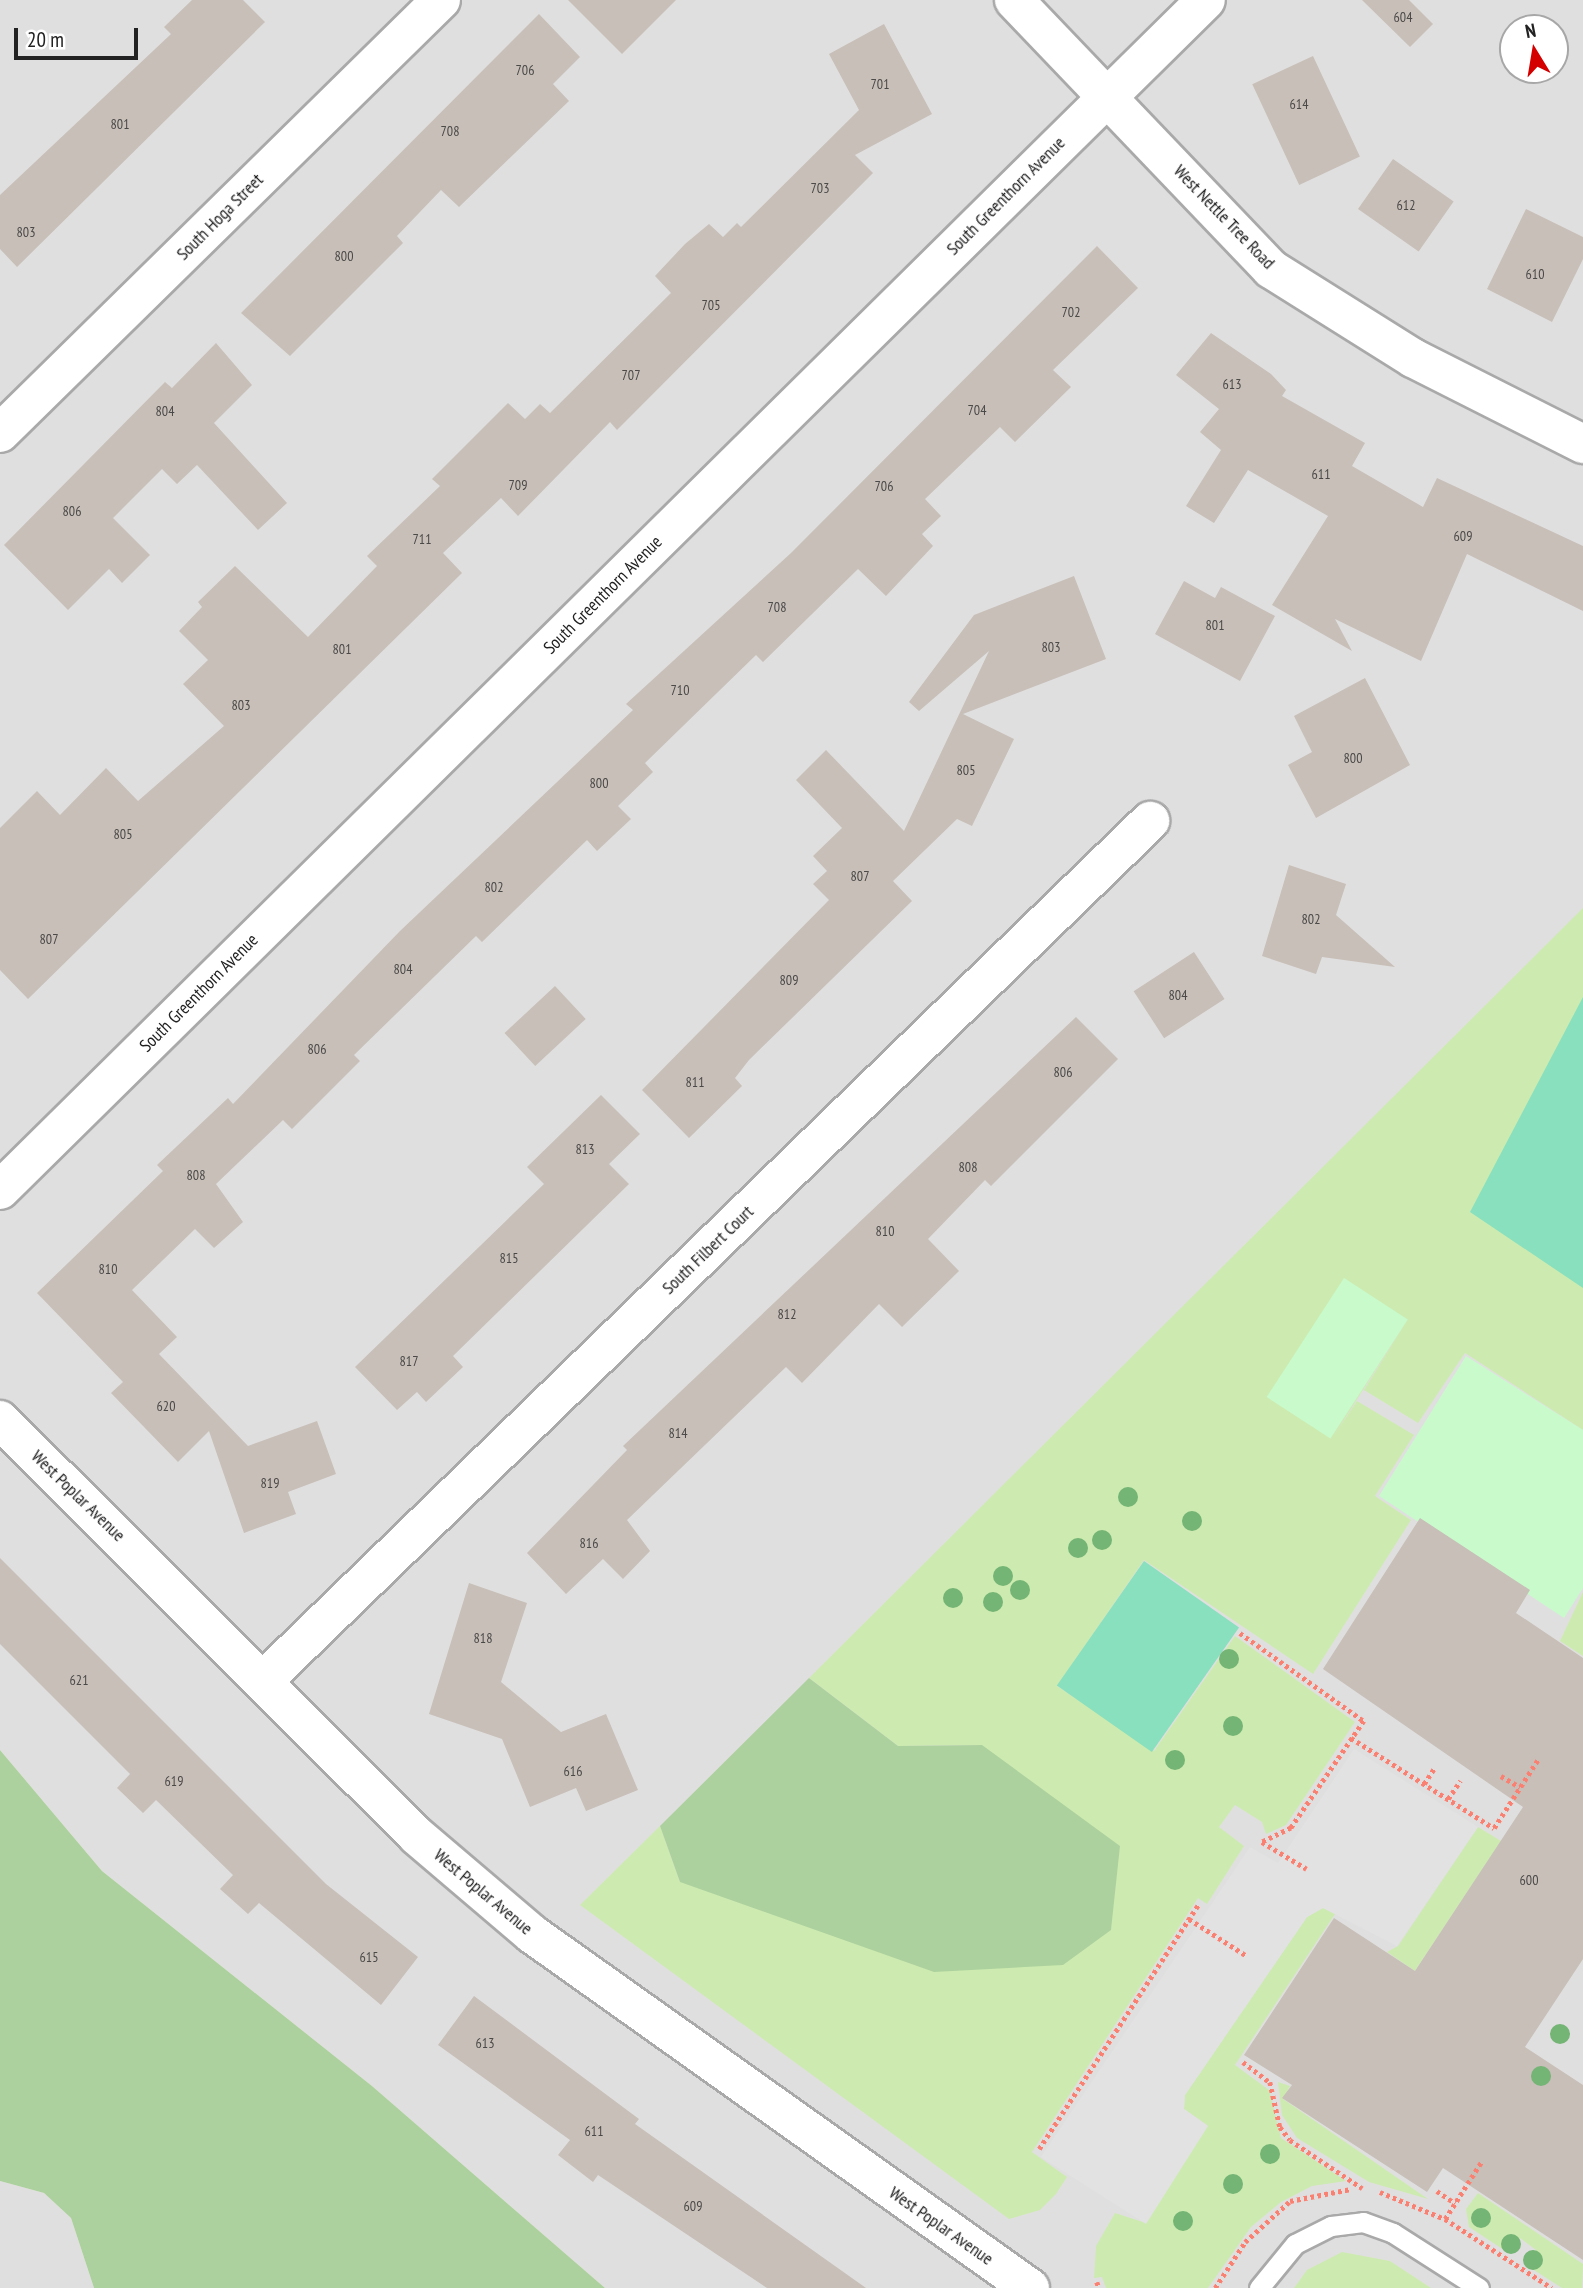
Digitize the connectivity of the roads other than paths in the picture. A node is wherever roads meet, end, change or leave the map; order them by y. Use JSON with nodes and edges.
{"nodes":[{"id":1,"x":441,"y":0,"type":"edge"},
{"id":2,"x":1014,"y":0,"type":"edge"},
{"id":3,"x":1206,"y":0,"type":"edge"},
{"id":4,"x":1109,"y":95,"type":"junction"},
{"id":5,"x":0,"y":433,"type":"edge"},
{"id":6,"x":1583,"y":444,"type":"edge"},
{"id":7,"x":1150,"y":821,"type":"dead end"},
{"id":8,"x":0,"y":1190,"type":"edge"},
{"id":9,"x":0,"y":1420,"type":"edge"},
{"id":10,"x":265,"y":1679,"type":"junction"},
{"id":11,"x":1030,"y":2288,"type":"edge"},
{"id":12,"x":1259,"y":2288,"type":"edge"},
{"id":13,"x":1479,"y":2288,"type":"edge"}],
"edges":[{"from":1,"to":5,"type":"street","name":"South Hoga Street"},
{"from":2,"to":4,"type":"street","name":"West Nettle Tree Road"},
{"from":3,"to":4,"type":"street","name":"South Greenthorn Avenue"},
{"from":4,"to":6,"type":"street","name":"West Nettle Tree Road"},
{"from":4,"to":8,"type":"street","name":"South Greenthorn Avenue"},
{"from":7,"to":10,"type":"street","name":"South Filbert Court"},
{"from":9,"to":10,"type":"street","name":"West Poplar Avenue"},
{"from":10,"to":11,"type":"street","name":"West Poplar Avenue"},
{"from":12,"to":13,"type":"lane"}]}
